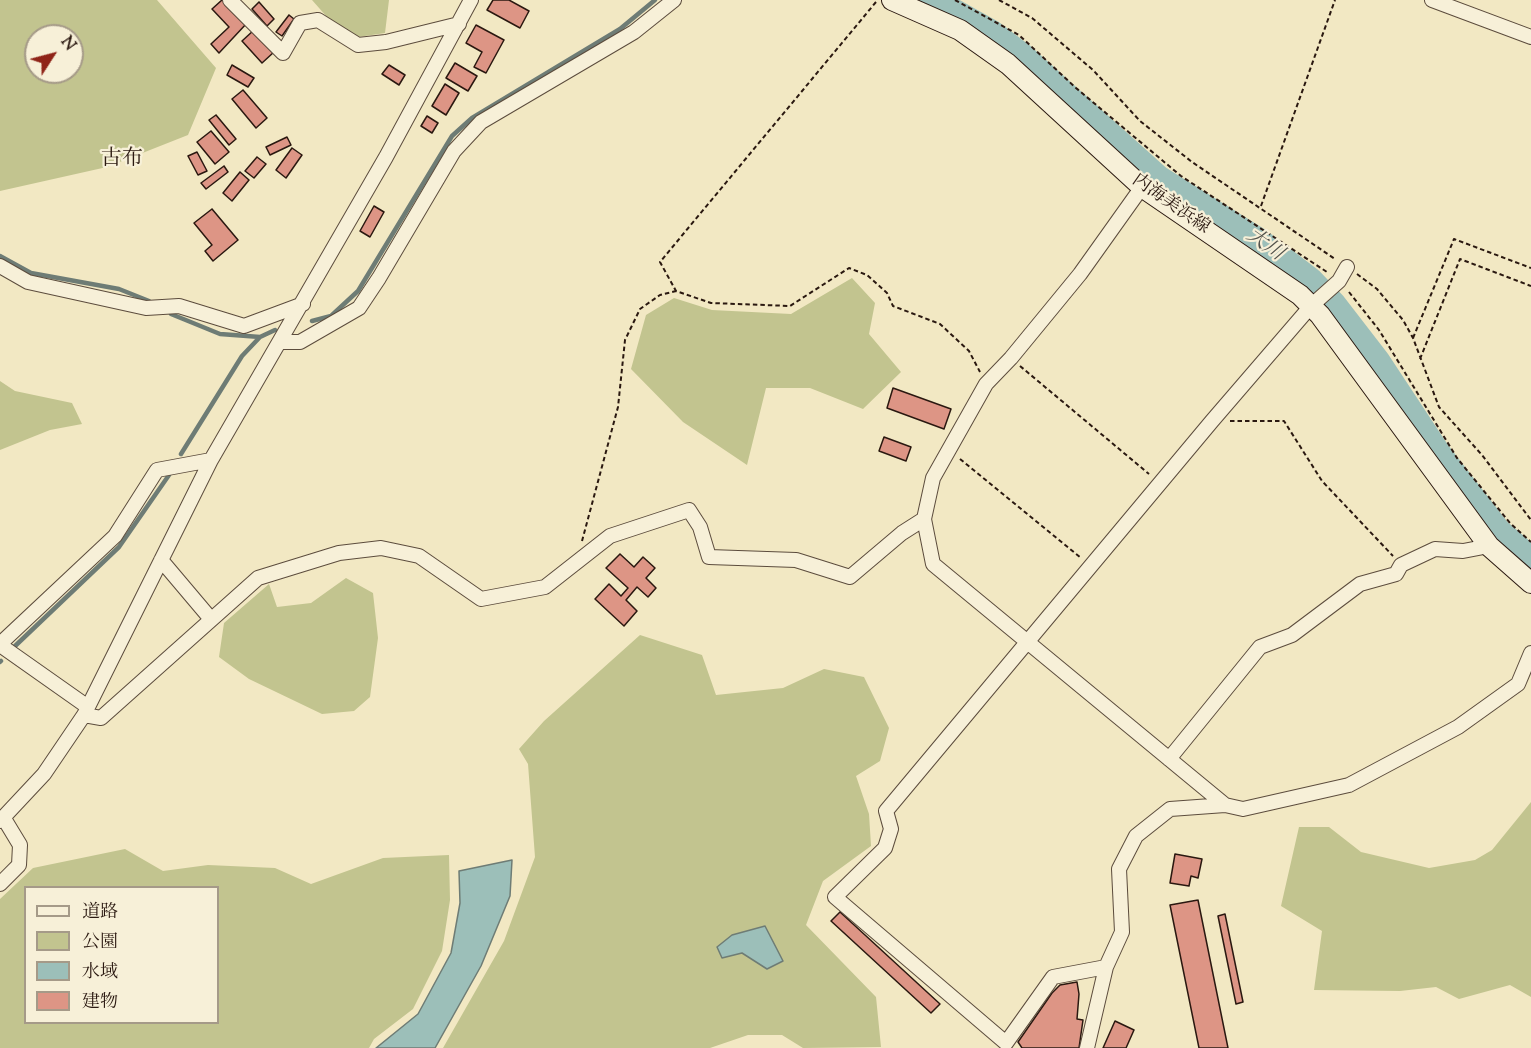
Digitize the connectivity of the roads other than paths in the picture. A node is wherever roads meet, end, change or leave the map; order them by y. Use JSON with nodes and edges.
{"nodes":[{"id":1,"x":230,"y":0,"type":"edge"},
{"id":2,"x":471,"y":0,"type":"edge"},
{"id":3,"x":674,"y":0,"type":"edge"},
{"id":4,"x":892,"y":0,"type":"edge"},
{"id":5,"x":1432,"y":0,"type":"edge"},
{"id":6,"x":459,"y":24,"type":"junction"},
{"id":7,"x":1531,"y":37,"type":"edge"},
{"id":8,"x":1142,"y":187,"type":"junction"},
{"id":9,"x":0,"y":266,"type":"edge"},
{"id":10,"x":1347,"y":267,"type":"road end"},
{"id":11,"x":303,"y":304,"type":"junction"},
{"id":12,"x":1311,"y":306,"type":"junction"},
{"id":13,"x":281,"y":342,"type":"junction"},
{"id":14,"x":211,"y":460,"type":"junction"},
{"id":15,"x":924,"y":519,"type":"junction"},
{"id":16,"x":1490,"y":546,"type":"junction"},
{"id":17,"x":161,"y":560,"type":"junction"},
{"id":18,"x":1531,"y":583,"type":"edge"},
{"id":19,"x":210,"y":618,"type":"junction"},
{"id":20,"x":1029,"y":642,"type":"junction"},
{"id":21,"x":0,"y":644,"type":"edge"},
{"id":22,"x":1531,"y":653,"type":"edge"},
{"id":23,"x":86,"y":711,"type":"junction"},
{"id":24,"x":1169,"y":759,"type":"junction"},
{"id":25,"x":1225,"y":805,"type":"junction"},
{"id":26,"x":2,"y":819,"type":"edge"},
{"id":27,"x":0,"y":884,"type":"edge"},
{"id":28,"x":1106,"y":967,"type":"junction"},
{"id":29,"x":1086,"y":1048,"type":"edge"}],
"edges":[{"from":1,"to":6,"type":"street"},
{"from":2,"to":6,"type":"street"},
{"from":3,"to":13,"type":"street"},
{"from":4,"to":8,"type":"main road","name":"内海美浜線"},
{"from":5,"to":7,"type":"street"},
{"from":6,"to":11,"type":"street"},
{"from":8,"to":12,"type":"main road","name":"内海美浜線"},
{"from":8,"to":15,"type":"street"},
{"from":9,"to":11,"type":"street"},
{"from":10,"to":12,"type":"street"},
{"from":11,"to":13,"type":"street"},
{"from":12,"to":16,"type":"main road","name":"内海美浜線"},
{"from":12,"to":20,"type":"street"},
{"from":13,"to":14,"type":"street"},
{"from":14,"to":17,"type":"street"},
{"from":14,"to":21,"type":"street"},
{"from":15,"to":19,"type":"street"},
{"from":15,"to":20,"type":"street"},
{"from":16,"to":18,"type":"main road","name":"内海美浜線"},
{"from":16,"to":24,"type":"street"},
{"from":17,"to":19,"type":"street"},
{"from":17,"to":23,"type":"street"},
{"from":19,"to":23,"type":"street"},
{"from":20,"to":24,"type":"street"},
{"from":20,"to":28,"type":"street"},
{"from":21,"to":23,"type":"street"},
{"from":22,"to":25,"type":"street"},
{"from":23,"to":26,"type":"street"},
{"from":24,"to":25,"type":"street"},
{"from":25,"to":28,"type":"street"},
{"from":26,"to":27,"type":"street"},
{"from":28,"to":29,"type":"street"}]}
